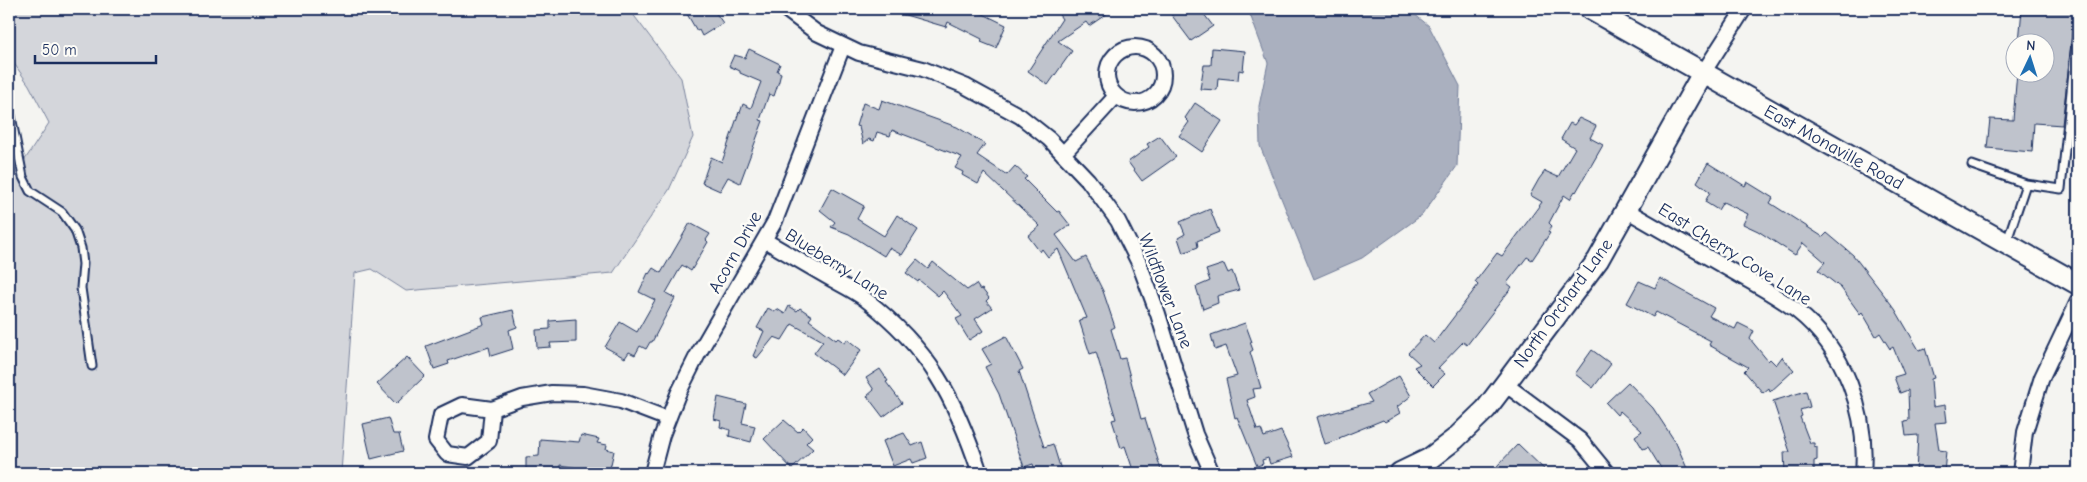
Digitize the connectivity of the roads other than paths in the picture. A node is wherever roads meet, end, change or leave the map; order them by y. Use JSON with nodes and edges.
{"nodes":[{"id":1,"x":786,"y":9,"type":"edge"},
{"id":2,"x":1590,"y":9,"type":"edge"},
{"id":3,"x":1744,"y":9,"type":"edge"},
{"id":4,"x":2078,"y":23,"type":"edge"},
{"id":5,"x":843,"y":46,"type":"junction"},
{"id":6,"x":1703,"y":73,"type":"junction"},
{"id":7,"x":1116,"y":96,"type":"junction"},
{"id":8,"x":9,"y":106,"type":"edge"},
{"id":9,"x":1063,"y":154,"type":"junction"},
{"id":10,"x":1972,"y":165,"type":"dead end"},
{"id":11,"x":2026,"y":184,"type":"junction"},
{"id":12,"x":1626,"y":210,"type":"junction"},
{"id":13,"x":764,"y":240,"type":"junction"},
{"id":14,"x":2006,"y":244,"type":"junction"},
{"id":15,"x":2078,"y":284,"type":"edge"},
{"id":16,"x":2078,"y":301,"type":"edge"},
{"id":17,"x":92,"y":366,"type":"dead end"},
{"id":18,"x":1505,"y":384,"type":"junction"},
{"id":19,"x":492,"y":409,"type":"junction"},
{"id":20,"x":668,"y":419,"type":"junction"},
{"id":21,"x":652,"y":473,"type":"edge"},
{"id":22,"x":980,"y":473,"type":"edge"},
{"id":23,"x":1212,"y":473,"type":"edge"},
{"id":24,"x":1400,"y":473,"type":"edge"},
{"id":25,"x":1607,"y":473,"type":"edge"},
{"id":26,"x":1863,"y":473,"type":"edge"},
{"id":27,"x":2020,"y":473,"type":"edge"}],
"edges":[{"from":1,"to":5,"type":"street","name":"Wildflower Lane"},
{"from":2,"to":6,"type":"main road","name":"East Monaville Road"},
{"from":3,"to":6,"type":"street"},
{"from":4,"to":11,"type":"lane"},
{"from":5,"to":9,"type":"street","name":"Wildflower Lane"},
{"from":5,"to":13,"type":"street","name":"Acorn Drive"},
{"from":6,"to":12,"type":"main road","name":"North Orchard Lane"},
{"from":6,"to":14,"type":"main road","name":"East Monaville Road"},
{"from":7,"to":7,"type":"street"},
{"from":7,"to":9,"type":"street"},
{"from":8,"to":17,"type":"lane"},
{"from":9,"to":23,"type":"street","name":"Wildflower Lane"},
{"from":10,"to":11,"type":"lane"},
{"from":11,"to":14,"type":"lane"},
{"from":12,"to":18,"type":"main road","name":"North Orchard Lane"},
{"from":12,"to":26,"type":"street","name":"East Cherry Cove Lane"},
{"from":13,"to":20,"type":"street","name":"Acorn Drive"},
{"from":13,"to":22,"type":"street","name":"Blueberry Lane"},
{"from":14,"to":15,"type":"main road","name":"East Monaville Road"},
{"from":16,"to":27,"type":"street"},
{"from":18,"to":24,"type":"main road","name":"North Orchard Lane"},
{"from":18,"to":25,"type":"street"},
{"from":19,"to":19,"type":"street"},
{"from":19,"to":20,"type":"street"},
{"from":20,"to":21,"type":"street","name":"Acorn Drive"}]}
